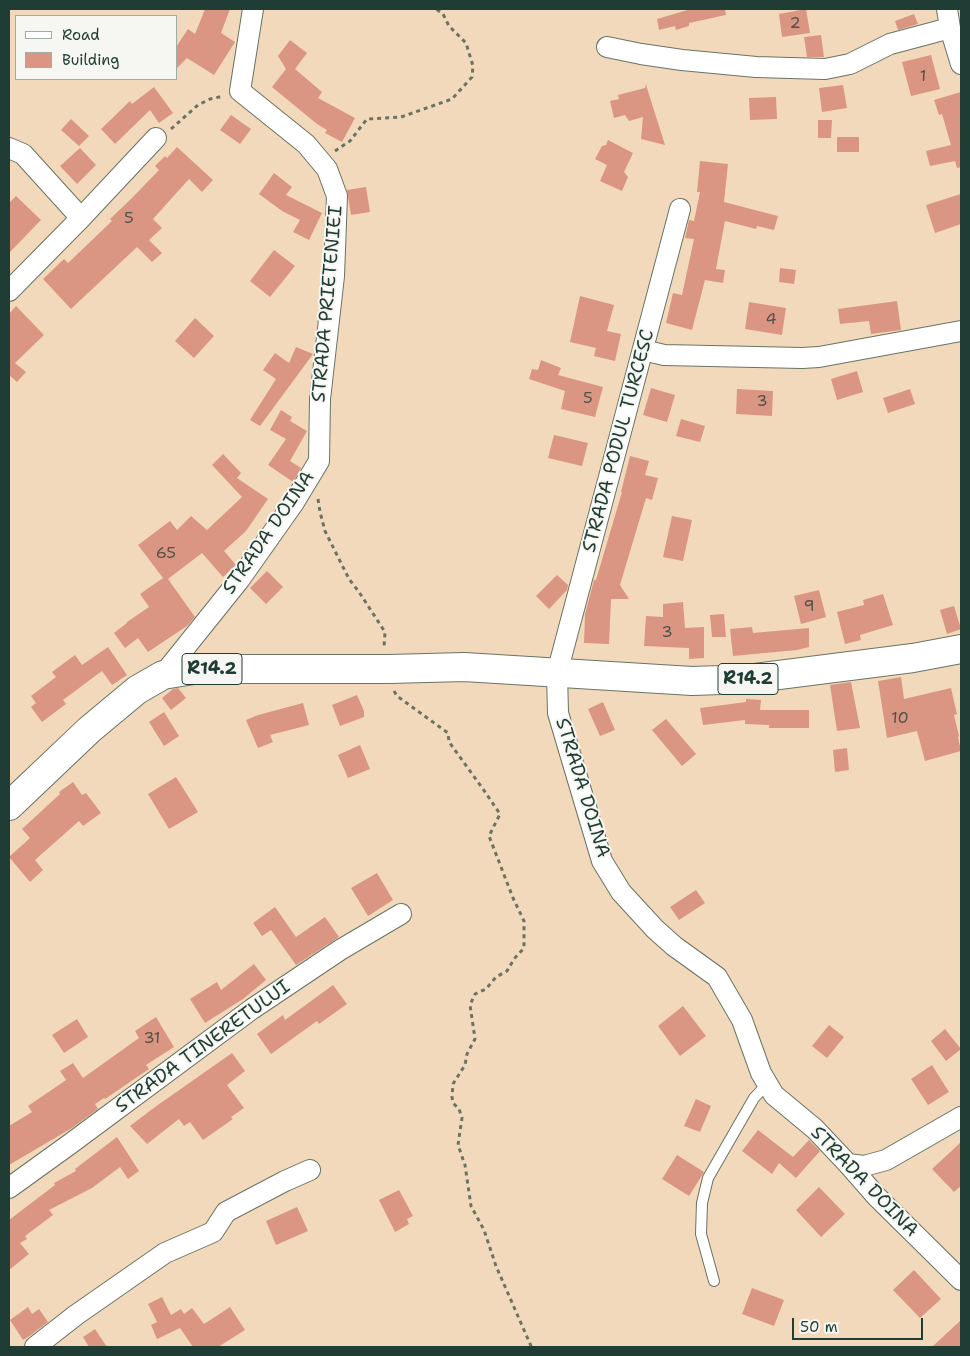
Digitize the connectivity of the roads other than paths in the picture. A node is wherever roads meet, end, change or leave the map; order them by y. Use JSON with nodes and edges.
{"nodes":[{"id":1,"x":253,"y":9,"type":"edge"},
{"id":2,"x":949,"y":18,"type":"edge"},
{"id":3,"x":606,"y":47,"type":"dead end"},
{"id":4,"x":961,"y":63,"type":"edge"},
{"id":5,"x":156,"y":138,"type":"road end"},
{"id":6,"x":9,"y":148,"type":"edge"},
{"id":7,"x":680,"y":209,"type":"dead end"},
{"id":8,"x":81,"y":218,"type":"junction"},
{"id":9,"x":9,"y":291,"type":"edge"},
{"id":10,"x":961,"y":331,"type":"edge"},
{"id":11,"x":643,"y":350,"type":"junction"},
{"id":12,"x":318,"y":461,"type":"joint"},
{"id":13,"x":961,"y":650,"type":"edge"},
{"id":14,"x":545,"y":672,"type":"junction"},
{"id":15,"x":163,"y":675,"type":"junction"},
{"id":16,"x":9,"y":806,"type":"edge"},
{"id":17,"x":401,"y":914,"type":"dead end"},
{"id":18,"x":766,"y":1084,"type":"junction"},
{"id":19,"x":961,"y":1117,"type":"edge"},
{"id":20,"x":848,"y":1164,"type":"junction"},
{"id":21,"x":310,"y":1170,"type":"dead end"},
{"id":22,"x":9,"y":1188,"type":"edge"},
{"id":23,"x":961,"y":1280,"type":"edge"},
{"id":24,"x":714,"y":1281,"type":"dead end"},
{"id":25,"x":35,"y":1347,"type":"edge"}],
"edges":[{"from":1,"to":12,"type":"street","name":"STRADA PRIETENIEI"},
{"from":2,"to":3,"type":"street"},
{"from":2,"to":4,"type":"street"},
{"from":5,"to":8,"type":"street"},
{"from":6,"to":8,"type":"street"},
{"from":7,"to":11,"type":"street","name":"STRADA PODUL TURCESC"},
{"from":8,"to":9,"type":"street"},
{"from":10,"to":11,"type":"street"},
{"from":11,"to":14,"type":"street","name":"STRADA PODUL TURCESC"},
{"from":12,"to":15,"type":"street","name":"STRADA DOINA"},
{"from":13,"to":14,"type":"main road","number":"R14.2"},
{"from":14,"to":15,"type":"main road","name":"STRADA DOINA","number":"R14.2"},
{"from":14,"to":18,"type":"street","name":"STRADA DOINA"},
{"from":15,"to":16,"type":"main road","name":"STRADA DOINA","number":"R14.2"},
{"from":17,"to":22,"type":"street","name":"STRADA TINERETULUI"},
{"from":18,"to":20,"type":"street","name":"STRADA DOINA"},
{"from":18,"to":24,"type":"lane"},
{"from":19,"to":20,"type":"street"},
{"from":20,"to":23,"type":"street","name":"STRADA DOINA"},
{"from":21,"to":25,"type":"street"}]}
